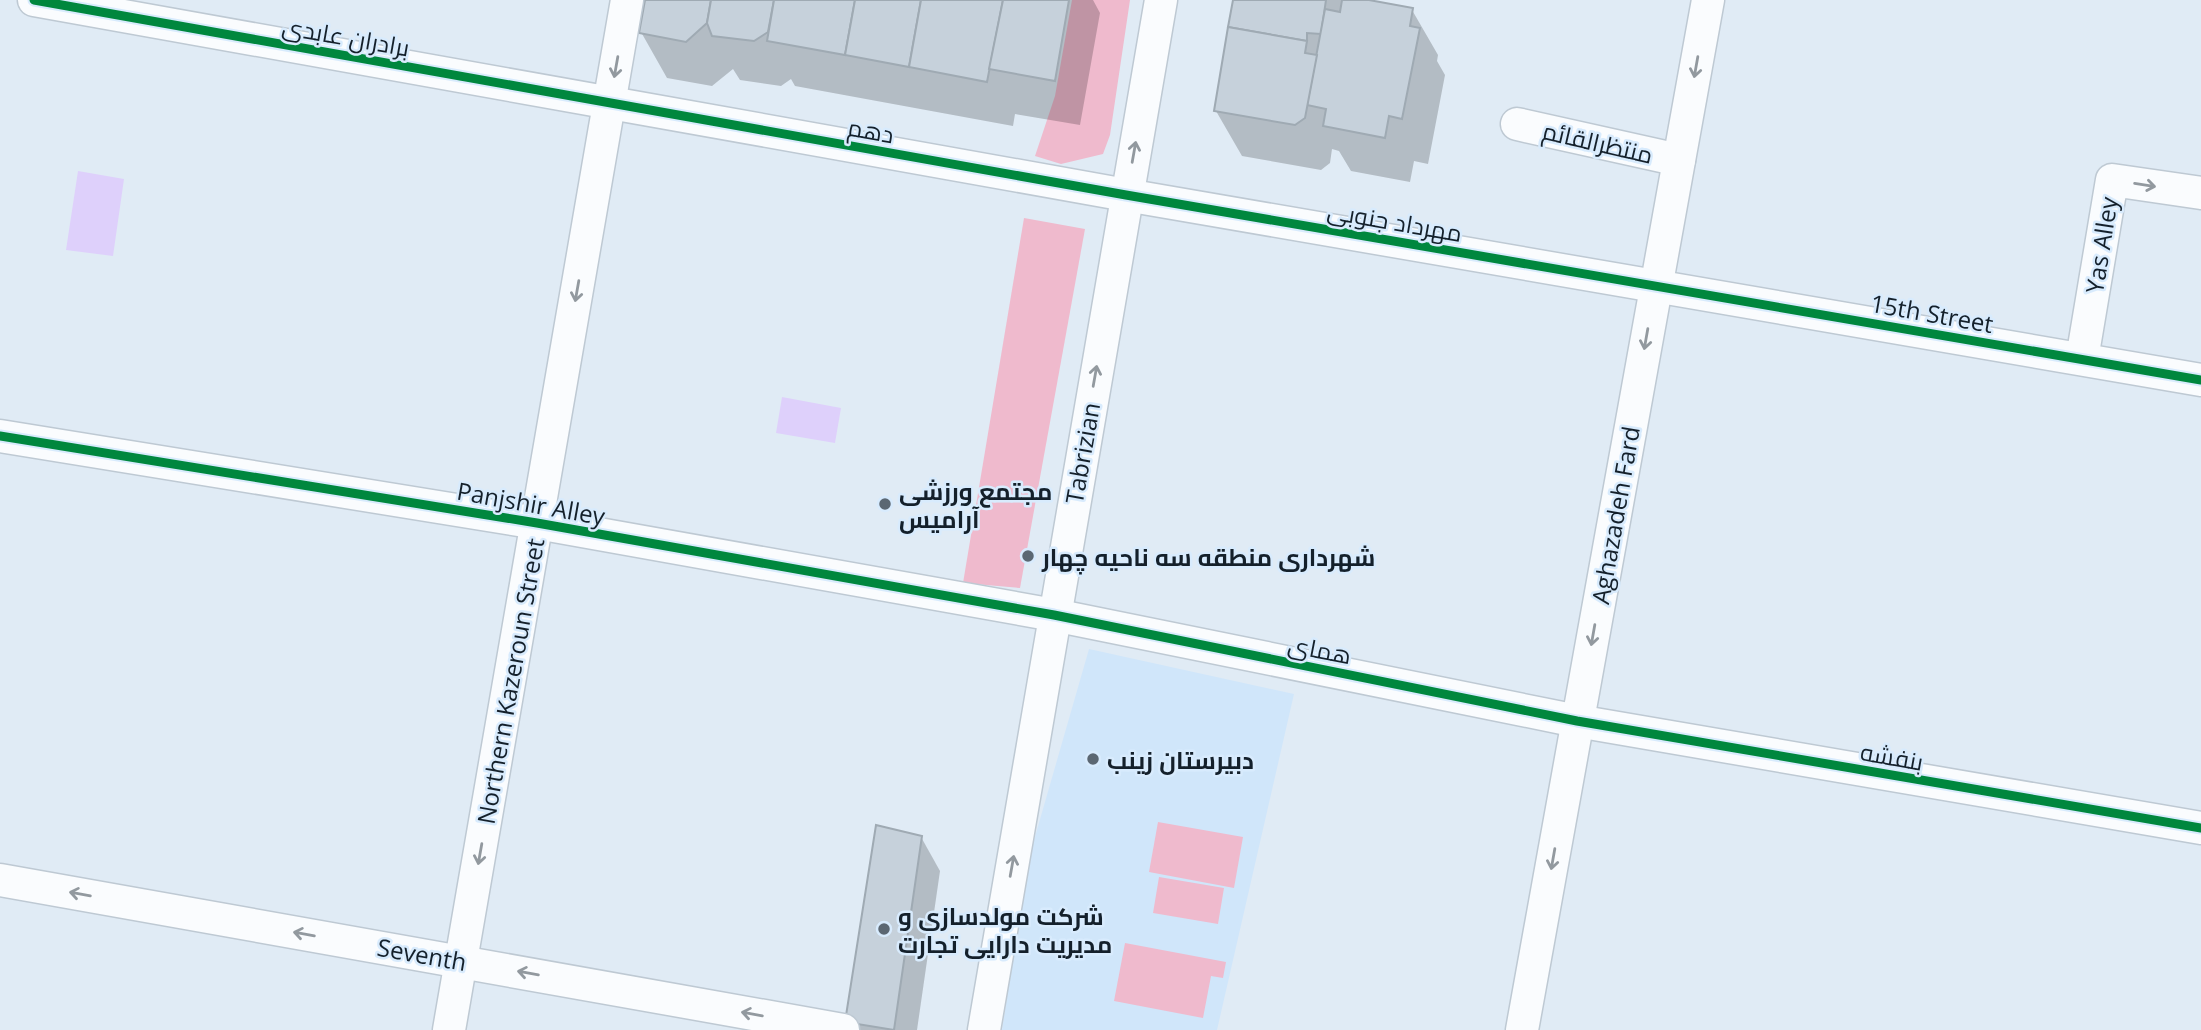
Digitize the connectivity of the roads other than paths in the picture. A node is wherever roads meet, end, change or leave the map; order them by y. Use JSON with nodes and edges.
{"nodes":[{"id":1,"x":34,"y":0,"type":"edge"},
{"id":2,"x":628,"y":0,"type":"edge"},
{"id":3,"x":1161,"y":0,"type":"edge"},
{"id":4,"x":1708,"y":0,"type":"edge"},
{"id":5,"x":610,"y":103,"type":"junction"},
{"id":6,"x":1517,"y":124,"type":"dead end"},
{"id":7,"x":1679,"y":160,"type":"junction"},
{"id":8,"x":2201,"y":194,"type":"edge"},
{"id":9,"x":1126,"y":195,"type":"junction"},
{"id":10,"x":1656,"y":285,"type":"junction"},
{"id":11,"x":2082,"y":359,"type":"junction"},
{"id":12,"x":2201,"y":380,"type":"edge"},
{"id":13,"x":0,"y":436,"type":"edge"},
{"id":14,"x":537,"y":523,"type":"junction"},
{"id":15,"x":1055,"y":615,"type":"junction"},
{"id":16,"x":1577,"y":721,"type":"junction"},
{"id":17,"x":2201,"y":828,"type":"edge"},
{"id":18,"x":0,"y":880,"type":"edge"},
{"id":19,"x":461,"y":961,"type":"junction"},
{"id":20,"x":449,"y":1030,"type":"edge"},
{"id":21,"x":844,"y":1030,"type":"edge"},
{"id":22,"x":984,"y":1030,"type":"edge"},
{"id":23,"x":1522,"y":1030,"type":"edge"}],
"edges":[{"from":1,"to":5,"type":"street","name":"برادران عابدی"},
{"from":2,"to":5,"type":"street","name":"Northern Kazeroun Street","one_way":true},
{"from":9,"to":3,"type":"street","name":"Tabrizian","one_way":true},
{"from":4,"to":7,"type":"street","name":"Aghazadeh Fard","one_way":true},
{"from":5,"to":9,"type":"street","name":"دهم"},
{"from":5,"to":14,"type":"street","name":"Northern Kazeroun Street","one_way":true},
{"from":6,"to":7,"type":"street","name":"منتظرالقائم"},
{"from":7,"to":10,"type":"street","name":"Aghazadeh Fard"},
{"from":11,"to":8,"type":"street","name":"Yas Alley","one_way":true},
{"from":9,"to":10,"type":"street","name":"مهرداد جنوبی"},
{"from":15,"to":9,"type":"street","name":"Tabrizian","one_way":true},
{"from":10,"to":11,"type":"street","name":"15th Street"},
{"from":10,"to":16,"type":"street","name":"Aghazadeh Fard","one_way":true},
{"from":11,"to":12,"type":"street","name":"15th Street"},
{"from":13,"to":14,"type":"street","name":"Panjshir Alley"},
{"from":14,"to":15,"type":"street","name":"Panjshir Alley"},
{"from":14,"to":19,"type":"street","name":"Northern Kazeroun Street","one_way":true},
{"from":15,"to":16,"type":"street","name":"همای"},
{"from":22,"to":15,"type":"street","name":"Tabrizian","one_way":true},
{"from":16,"to":17,"type":"street","name":"بنفشه"},
{"from":16,"to":23,"type":"street","name":"Aghazadeh Fard","one_way":true},
{"from":19,"to":18,"type":"street","name":"Seventh","one_way":true},
{"from":19,"to":20,"type":"street","name":"Northern Kazeroun Street"},
{"from":21,"to":19,"type":"street","name":"Seventh","one_way":true}]}
